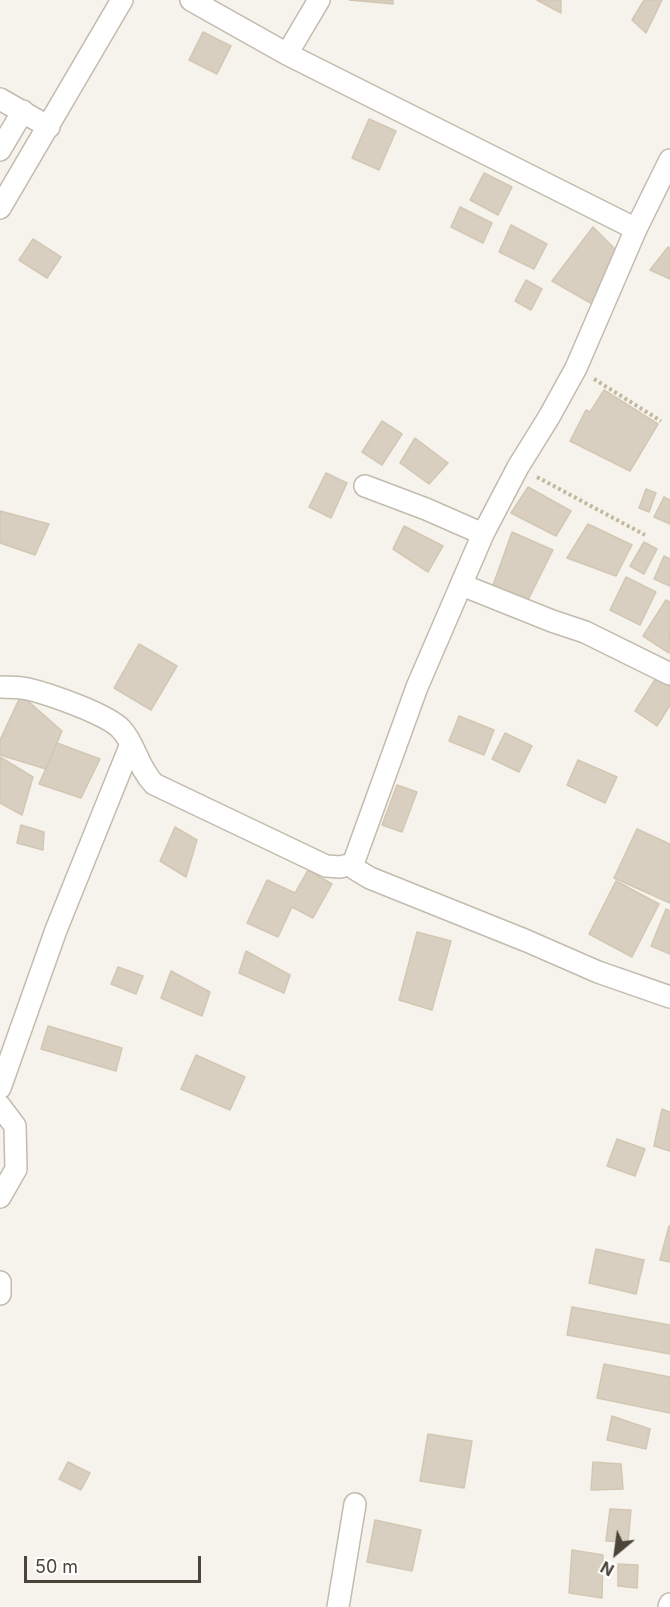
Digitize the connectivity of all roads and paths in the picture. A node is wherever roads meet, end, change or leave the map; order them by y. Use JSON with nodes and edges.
{"nodes":[{"id":1,"x":122,"y":0,"type":"edge"},
{"id":2,"x":191,"y":0,"type":"edge"},
{"id":3,"x":319,"y":0,"type":"edge"},
{"id":4,"x":287,"y":54,"type":"junction"},
{"id":5,"x":0,"y":99,"type":"edge"},
{"id":6,"x":23,"y":111,"type":"junction"},
{"id":7,"x":49,"y":127,"type":"junction"},
{"id":8,"x":0,"y":150,"type":"edge"},
{"id":9,"x":670,"y":160,"type":"edge"},
{"id":10,"x":0,"y":208,"type":"edge"},
{"id":11,"x":636,"y":229,"type":"junction"},
{"id":12,"x":576,"y":368,"type":"junction"},
{"id":13,"x":661,"y":421,"type":"dead end"},
{"id":14,"x":518,"y":467,"type":"junction"},
{"id":15,"x":365,"y":486,"type":"dead end"},
{"id":16,"x":483,"y":534,"type":"junction"},
{"id":17,"x":645,"y":536,"type":"dead end"},
{"id":18,"x":462,"y":585,"type":"junction"},
{"id":19,"x":670,"y":674,"type":"edge"},
{"id":20,"x":0,"y":687,"type":"edge"},
{"id":21,"x":131,"y":744,"type":"junction"},
{"id":22,"x":353,"y":864,"type":"junction"},
{"id":23,"x":670,"y":998,"type":"edge"},
{"id":24,"x":0,"y":1088,"type":"edge"},
{"id":25,"x":0,"y":1106,"type":"edge"},
{"id":26,"x":0,"y":1197,"type":"edge"},
{"id":27,"x":0,"y":1283,"type":"edge"},
{"id":28,"x":0,"y":1294,"type":"edge"},
{"id":29,"x":355,"y":1504,"type":"dead end"},
{"id":30,"x":338,"y":1607,"type":"edge"}],
"edges":[{"from":1,"to":7,"type":"street"},
{"from":2,"to":4,"type":"street"},
{"from":3,"to":4,"type":"street"},
{"from":4,"to":11,"type":"street"},
{"from":5,"to":6,"type":"street"},
{"from":6,"to":7,"type":"street"},
{"from":6,"to":8,"type":"street"},
{"from":7,"to":10,"type":"street"},
{"from":9,"to":11,"type":"street"},
{"from":11,"to":12,"type":"street"},
{"from":12,"to":13,"type":"path"},
{"from":12,"to":14,"type":"street"},
{"from":14,"to":16,"type":"street"},
{"from":14,"to":17,"type":"path"},
{"from":15,"to":16,"type":"street"},
{"from":16,"to":18,"type":"street"},
{"from":18,"to":19,"type":"street"},
{"from":18,"to":22,"type":"street"},
{"from":20,"to":21,"type":"street"},
{"from":21,"to":22,"type":"street"},
{"from":21,"to":24,"type":"street"},
{"from":22,"to":23,"type":"street"},
{"from":25,"to":26,"type":"street"},
{"from":27,"to":28,"type":"street"},
{"from":29,"to":30,"type":"street"}]}
